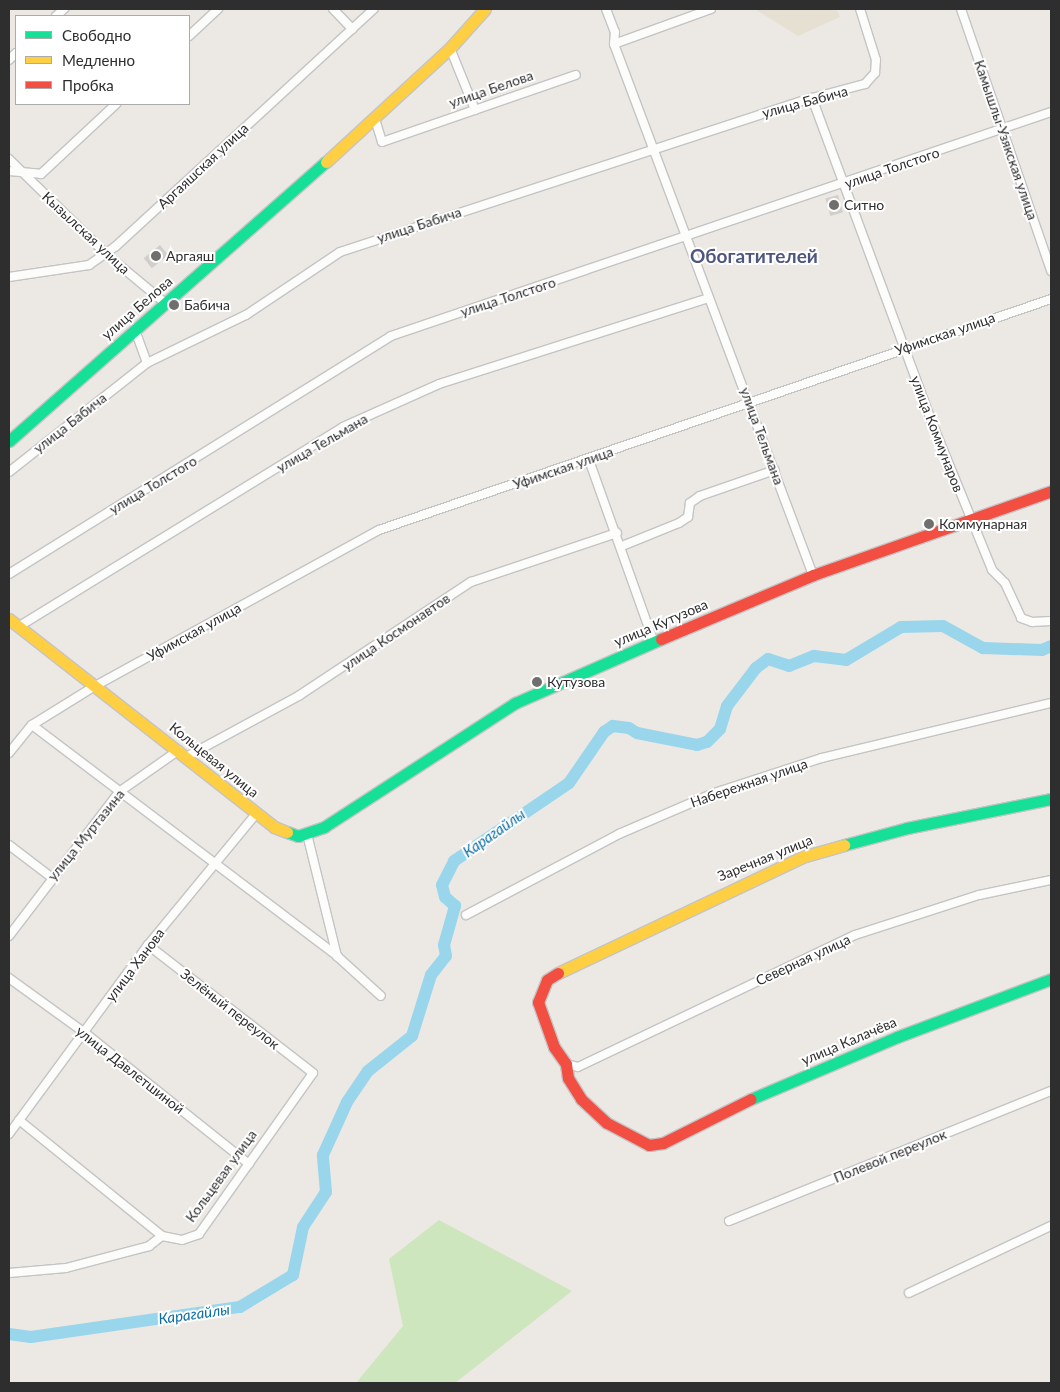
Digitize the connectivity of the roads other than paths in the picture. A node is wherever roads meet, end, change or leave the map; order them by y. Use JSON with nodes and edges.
{"nodes":[{"id":1,"x":218,"y":9,"type":"edge"},
{"id":2,"x":333,"y":9,"type":"edge"},
{"id":3,"x":374,"y":9,"type":"edge"},
{"id":4,"x":485,"y":9,"type":"edge"},
{"id":5,"x":606,"y":9,"type":"edge"},
{"id":6,"x":712,"y":9,"type":"edge"},
{"id":7,"x":860,"y":9,"type":"edge"},
{"id":8,"x":961,"y":9,"type":"edge"},
{"id":9,"x":352,"y":29,"type":"junction"},
{"id":10,"x":190,"y":35,"type":"edge"},
{"id":11,"x":614,"y":44,"type":"junction"},
{"id":12,"x":450,"y":48,"type":"junction"},
{"id":13,"x":576,"y":75,"type":"dead end"},
{"id":14,"x":812,"y":98,"type":"junction"},
{"id":15,"x":115,"y":105,"type":"edge"},
{"id":16,"x":475,"y":110,"type":"junction"},
{"id":17,"x":1051,"y":112,"type":"edge"},
{"id":18,"x":375,"y":119,"type":"junction"},
{"id":19,"x":1002,"y":129,"type":"junction"},
{"id":20,"x":654,"y":149,"type":"junction"},
{"id":21,"x":9,"y":159,"type":"edge"},
{"id":22,"x":19,"y":170,"type":"junction"},
{"id":23,"x":9,"y":171,"type":"edge"},
{"id":24,"x":844,"y":185,"type":"junction"},
{"id":25,"x":688,"y":236,"type":"junction"},
{"id":26,"x":106,"y":254,"type":"junction"},
{"id":27,"x":1051,"y":271,"type":"edge"},
{"id":28,"x":9,"y":277,"type":"edge"},
{"id":29,"x":709,"y":298,"type":"junction"},
{"id":30,"x":1051,"y":299,"type":"edge"},
{"id":31,"x":165,"y":303,"type":"junction"},
{"id":32,"x":135,"y":330,"type":"junction"},
{"id":33,"x":904,"y":348,"type":"junction"},
{"id":34,"x":147,"y":363,"type":"junction"},
{"id":35,"x":750,"y":404,"type":"junction"},
{"id":36,"x":9,"y":441,"type":"edge"},
{"id":37,"x":589,"y":460,"type":"junction"},
{"id":38,"x":775,"y":470,"type":"junction"},
{"id":39,"x":9,"y":472,"type":"edge"},
{"id":40,"x":1051,"y":491,"type":"edge"},
{"id":41,"x":969,"y":518,"type":"junction"},
{"id":42,"x":617,"y":533,"type":"junction"},
{"id":43,"x":622,"y":546,"type":"junction"},
{"id":44,"x":9,"y":574,"type":"edge"},
{"id":45,"x":813,"y":575,"type":"junction"},
{"id":46,"x":9,"y":619,"type":"edge"},
{"id":47,"x":1051,"y":621,"type":"edge"},
{"id":48,"x":18,"y":627,"type":"junction"},
{"id":49,"x":654,"y":643,"type":"junction"},
{"id":50,"x":95,"y":686,"type":"junction"},
{"id":51,"x":1051,"y":703,"type":"edge"},
{"id":52,"x":32,"y":725,"type":"junction"},
{"id":53,"x":9,"y":753,"type":"edge"},
{"id":54,"x":182,"y":753,"type":"junction"},
{"id":55,"x":119,"y":792,"type":"junction"},
{"id":56,"x":1051,"y":799,"type":"edge"},
{"id":57,"x":256,"y":814,"type":"junction"},
{"id":58,"x":307,"y":834,"type":"junction"},
{"id":59,"x":9,"y":845,"type":"edge"},
{"id":60,"x":214,"y":865,"type":"junction"},
{"id":61,"x":51,"y":878,"type":"junction"},
{"id":62,"x":1051,"y":880,"type":"edge"},
{"id":63,"x":466,"y":915,"type":"dead end"},
{"id":64,"x":9,"y":936,"type":"edge"},
{"id":65,"x":148,"y":945,"type":"junction"},
{"id":66,"x":337,"y":956,"type":"junction"},
{"id":67,"x":9,"y":978,"type":"edge"},
{"id":68,"x":1051,"y":979,"type":"edge"},
{"id":69,"x":381,"y":996,"type":"dead end"},
{"id":70,"x":85,"y":1033,"type":"junction"},
{"id":71,"x":566,"y":1064,"type":"junction"},
{"id":72,"x":313,"y":1073,"type":"joint"},
{"id":73,"x":1051,"y":1091,"type":"edge"},
{"id":74,"x":19,"y":1120,"type":"junction"},
{"id":75,"x":9,"y":1134,"type":"edge"},
{"id":76,"x":249,"y":1164,"type":"junction"},
{"id":77,"x":729,"y":1221,"type":"dead end"},
{"id":78,"x":1051,"y":1226,"type":"edge"},
{"id":79,"x":162,"y":1236,"type":"junction"},
{"id":80,"x":9,"y":1273,"type":"edge"},
{"id":81,"x":909,"y":1293,"type":"dead end"}],
"edges":[{"from":1,"to":10,"type":"street"},
{"from":2,"to":9,"type":"street"},
{"from":3,"to":9,"type":"street","name":"Аргаяшская улица"},
{"from":4,"to":12,"type":"main road","name":"улица Белова"},
{"from":5,"to":11,"type":"street"},
{"from":6,"to":11,"type":"street"},
{"from":7,"to":14,"type":"street","name":"улица Бабича"},
{"from":8,"to":19,"type":"street","name":"Камышлы-Узякская улица"},
{"from":9,"to":26,"type":"street","name":"Аргаяшская улица"},
{"from":11,"to":20,"type":"street"},
{"from":12,"to":16,"type":"street"},
{"from":12,"to":18,"type":"main road","name":"улица Белова"},
{"from":13,"to":16,"type":"street","name":"улица Белова"},
{"from":14,"to":20,"type":"street","name":"улица Бабича"},
{"from":14,"to":24,"type":"street","name":"улица Коммунаров"},
{"from":15,"to":22,"type":"street"},
{"from":16,"to":18,"type":"street","name":"улица Белова"},
{"from":17,"to":19,"type":"street","name":"улица Толстого"},
{"from":18,"to":31,"type":"main road","name":"улица Белова"},
{"from":19,"to":24,"type":"street","name":"улица Толстого"},
{"from":19,"to":27,"type":"street","name":"Камышлы-Узякская улица"},
{"from":20,"to":25,"type":"street","name":"улица Тельмана"},
{"from":20,"to":34,"type":"street","name":"улица Бабича"},
{"from":21,"to":22,"type":"street","name":"Кызылская улица"},
{"from":22,"to":23,"type":"street"},
{"from":22,"to":26,"type":"street","name":"Кызылская улица"},
{"from":24,"to":25,"type":"street","name":"улица Толстого"},
{"from":24,"to":33,"type":"street","name":"улица Коммунаров"},
{"from":25,"to":29,"type":"street","name":"улица Тельмана"},
{"from":25,"to":44,"type":"street","name":"улица Толстого"},
{"from":26,"to":28,"type":"street","name":"Аргаяшская улица"},
{"from":26,"to":31,"type":"street","name":"Кызылская улица"},
{"from":29,"to":35,"type":"street","name":"улица Тельмана"},
{"from":29,"to":48,"type":"street","name":"улица Тельмана"},
{"from":30,"to":33,"type":"street","name":"Уфимская улица"},
{"from":31,"to":32,"type":"main road","name":"улица Белова"},
{"from":32,"to":34,"type":"street"},
{"from":32,"to":36,"type":"main road","name":"улица Белова"},
{"from":33,"to":35,"type":"street","name":"Уфимская улица"},
{"from":33,"to":41,"type":"street","name":"улица Коммунаров"},
{"from":34,"to":39,"type":"street","name":"улица Бабича"},
{"from":35,"to":37,"type":"street","name":"Уфимская улица"},
{"from":35,"to":38,"type":"street","name":"улица Тельмана"},
{"from":37,"to":42,"type":"street"},
{"from":37,"to":50,"type":"street","name":"Уфимская улица"},
{"from":38,"to":43,"type":"street"},
{"from":38,"to":45,"type":"street","name":"улица Тельмана"},
{"from":40,"to":41,"type":"main road","name":"улица Кутузова"},
{"from":41,"to":45,"type":"main road","name":"улица Кутузова"},
{"from":41,"to":47,"type":"street","name":"улица Коммунаров"},
{"from":42,"to":43,"type":"street"},
{"from":42,"to":54,"type":"street","name":"улица Космонавтов"},
{"from":43,"to":49,"type":"street"},
{"from":45,"to":49,"type":"main road","name":"улица Кутузова"},
{"from":46,"to":48,"type":"main road","name":"Кольцевая улица"},
{"from":48,"to":50,"type":"main road","name":"Кольцевая улица"},
{"from":49,"to":58,"type":"main road","name":"улица Кутузова"},
{"from":50,"to":52,"type":"street","name":"Уфимская улица"},
{"from":50,"to":54,"type":"main road","name":"Кольцевая улица"},
{"from":51,"to":63,"type":"street","name":"Набережная улица"},
{"from":52,"to":53,"type":"street","name":"Уфимская улица"},
{"from":52,"to":55,"type":"street"},
{"from":54,"to":55,"type":"street","name":"улица Муртазина"},
{"from":54,"to":57,"type":"main road","name":"Кольцевая улица"},
{"from":55,"to":60,"type":"street"},
{"from":55,"to":61,"type":"street","name":"улица Муртазина"},
{"from":56,"to":71,"type":"main road","name":"Заречная улица"},
{"from":57,"to":58,"type":"main road","name":"Кольцевая улица"},
{"from":57,"to":60,"type":"street","name":"улица Ханова"},
{"from":58,"to":66,"type":"street"},
{"from":59,"to":61,"type":"street"},
{"from":60,"to":65,"type":"street","name":"улица Ханова"},
{"from":60,"to":66,"type":"street"},
{"from":61,"to":64,"type":"street","name":"улица Муртазина"},
{"from":62,"to":71,"type":"street","name":"Северная улица"},
{"from":65,"to":70,"type":"street","name":"улица Ханова"},
{"from":65,"to":72,"type":"street","name":"Зелёный переулок"},
{"from":66,"to":69,"type":"street"},
{"from":67,"to":70,"type":"street","name":"улица Давлетшиной"},
{"from":68,"to":71,"type":"main road","name":"улица Калачёва"},
{"from":70,"to":74,"type":"street","name":"улица Ханова"},
{"from":70,"to":76,"type":"street","name":"улица Давлетшиной"},
{"from":72,"to":76,"type":"street","name":"Кольцевая улица"},
{"from":73,"to":77,"type":"street","name":"Полевой переулок"},
{"from":74,"to":75,"type":"street","name":"улица Ханова"},
{"from":74,"to":79,"type":"street"},
{"from":76,"to":79,"type":"street","name":"Кольцевая улица"},
{"from":78,"to":81,"type":"street"},
{"from":79,"to":80,"type":"street"}]}
